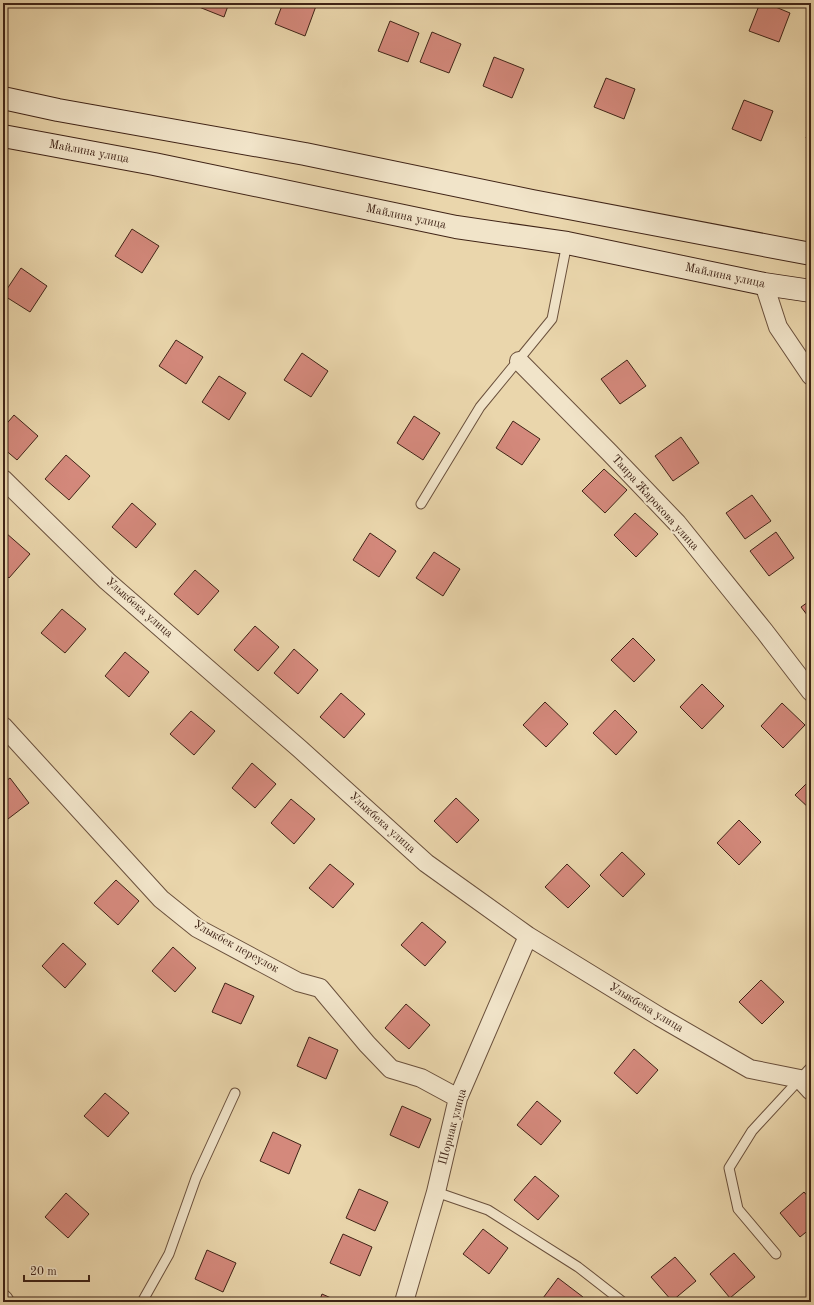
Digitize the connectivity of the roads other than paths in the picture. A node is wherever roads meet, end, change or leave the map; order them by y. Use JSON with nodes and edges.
{"nodes":[{"id":1,"x":3,"y":98,"type":"edge"},
{"id":2,"x":3,"y":136,"type":"edge"},
{"id":3,"x":567,"y":243,"type":"junction"},
{"id":4,"x":811,"y":254,"type":"edge"},
{"id":5,"x":764,"y":284,"type":"junction"},
{"id":6,"x":811,"y":291,"type":"edge"},
{"id":7,"x":519,"y":361,"type":"junction"},
{"id":8,"x":811,"y":376,"type":"edge"},
{"id":9,"x":3,"y":479,"type":"edge"},
{"id":10,"x":421,"y":504,"type":"dead end"},
{"id":11,"x":811,"y":692,"type":"edge"},
{"id":12,"x":3,"y":726,"type":"edge"},
{"id":13,"x":528,"y":936,"type":"junction"},
{"id":14,"x":807,"y":1079,"type":"edge"},
{"id":15,"x":235,"y":1093,"type":"dead end"},
{"id":16,"x":458,"y":1098,"type":"junction"},
{"id":17,"x":436,"y":1192,"type":"junction"},
{"id":18,"x":776,"y":1254,"type":"dead end"},
{"id":19,"x":3,"y":1299,"type":"edge"},
{"id":20,"x":5,"y":1302,"type":"edge"},
{"id":21,"x":142,"y":1302,"type":"edge"},
{"id":22,"x":404,"y":1302,"type":"edge"},
{"id":23,"x":623,"y":1302,"type":"edge"}],
"edges":[{"from":1,"to":4,"type":"street"},
{"from":2,"to":3,"type":"street","name":"Майлина улица"},
{"from":3,"to":5,"type":"street","name":"Майлина улица"},
{"from":3,"to":7,"type":"lane"},
{"from":5,"to":6,"type":"street","name":"Майлина улица"},
{"from":5,"to":8,"type":"street"},
{"from":7,"to":10,"type":"lane"},
{"from":7,"to":11,"type":"street","name":"Таира Жарокова улица"},
{"from":9,"to":13,"type":"street","name":"Улыкбека улица"},
{"from":12,"to":16,"type":"street","name":"Улыкбек переулок"},
{"from":13,"to":14,"type":"street","name":"Улыкбека улица"},
{"from":13,"to":16,"type":"street","name":"Шорнак улица"},
{"from":14,"to":18,"type":"lane"},
{"from":15,"to":21,"type":"lane"},
{"from":16,"to":17,"type":"street","name":"Шорнак улица"},
{"from":17,"to":22,"type":"street","name":"Шорнак улица"},
{"from":17,"to":23,"type":"lane"},
{"from":19,"to":20,"type":"street"}]}
